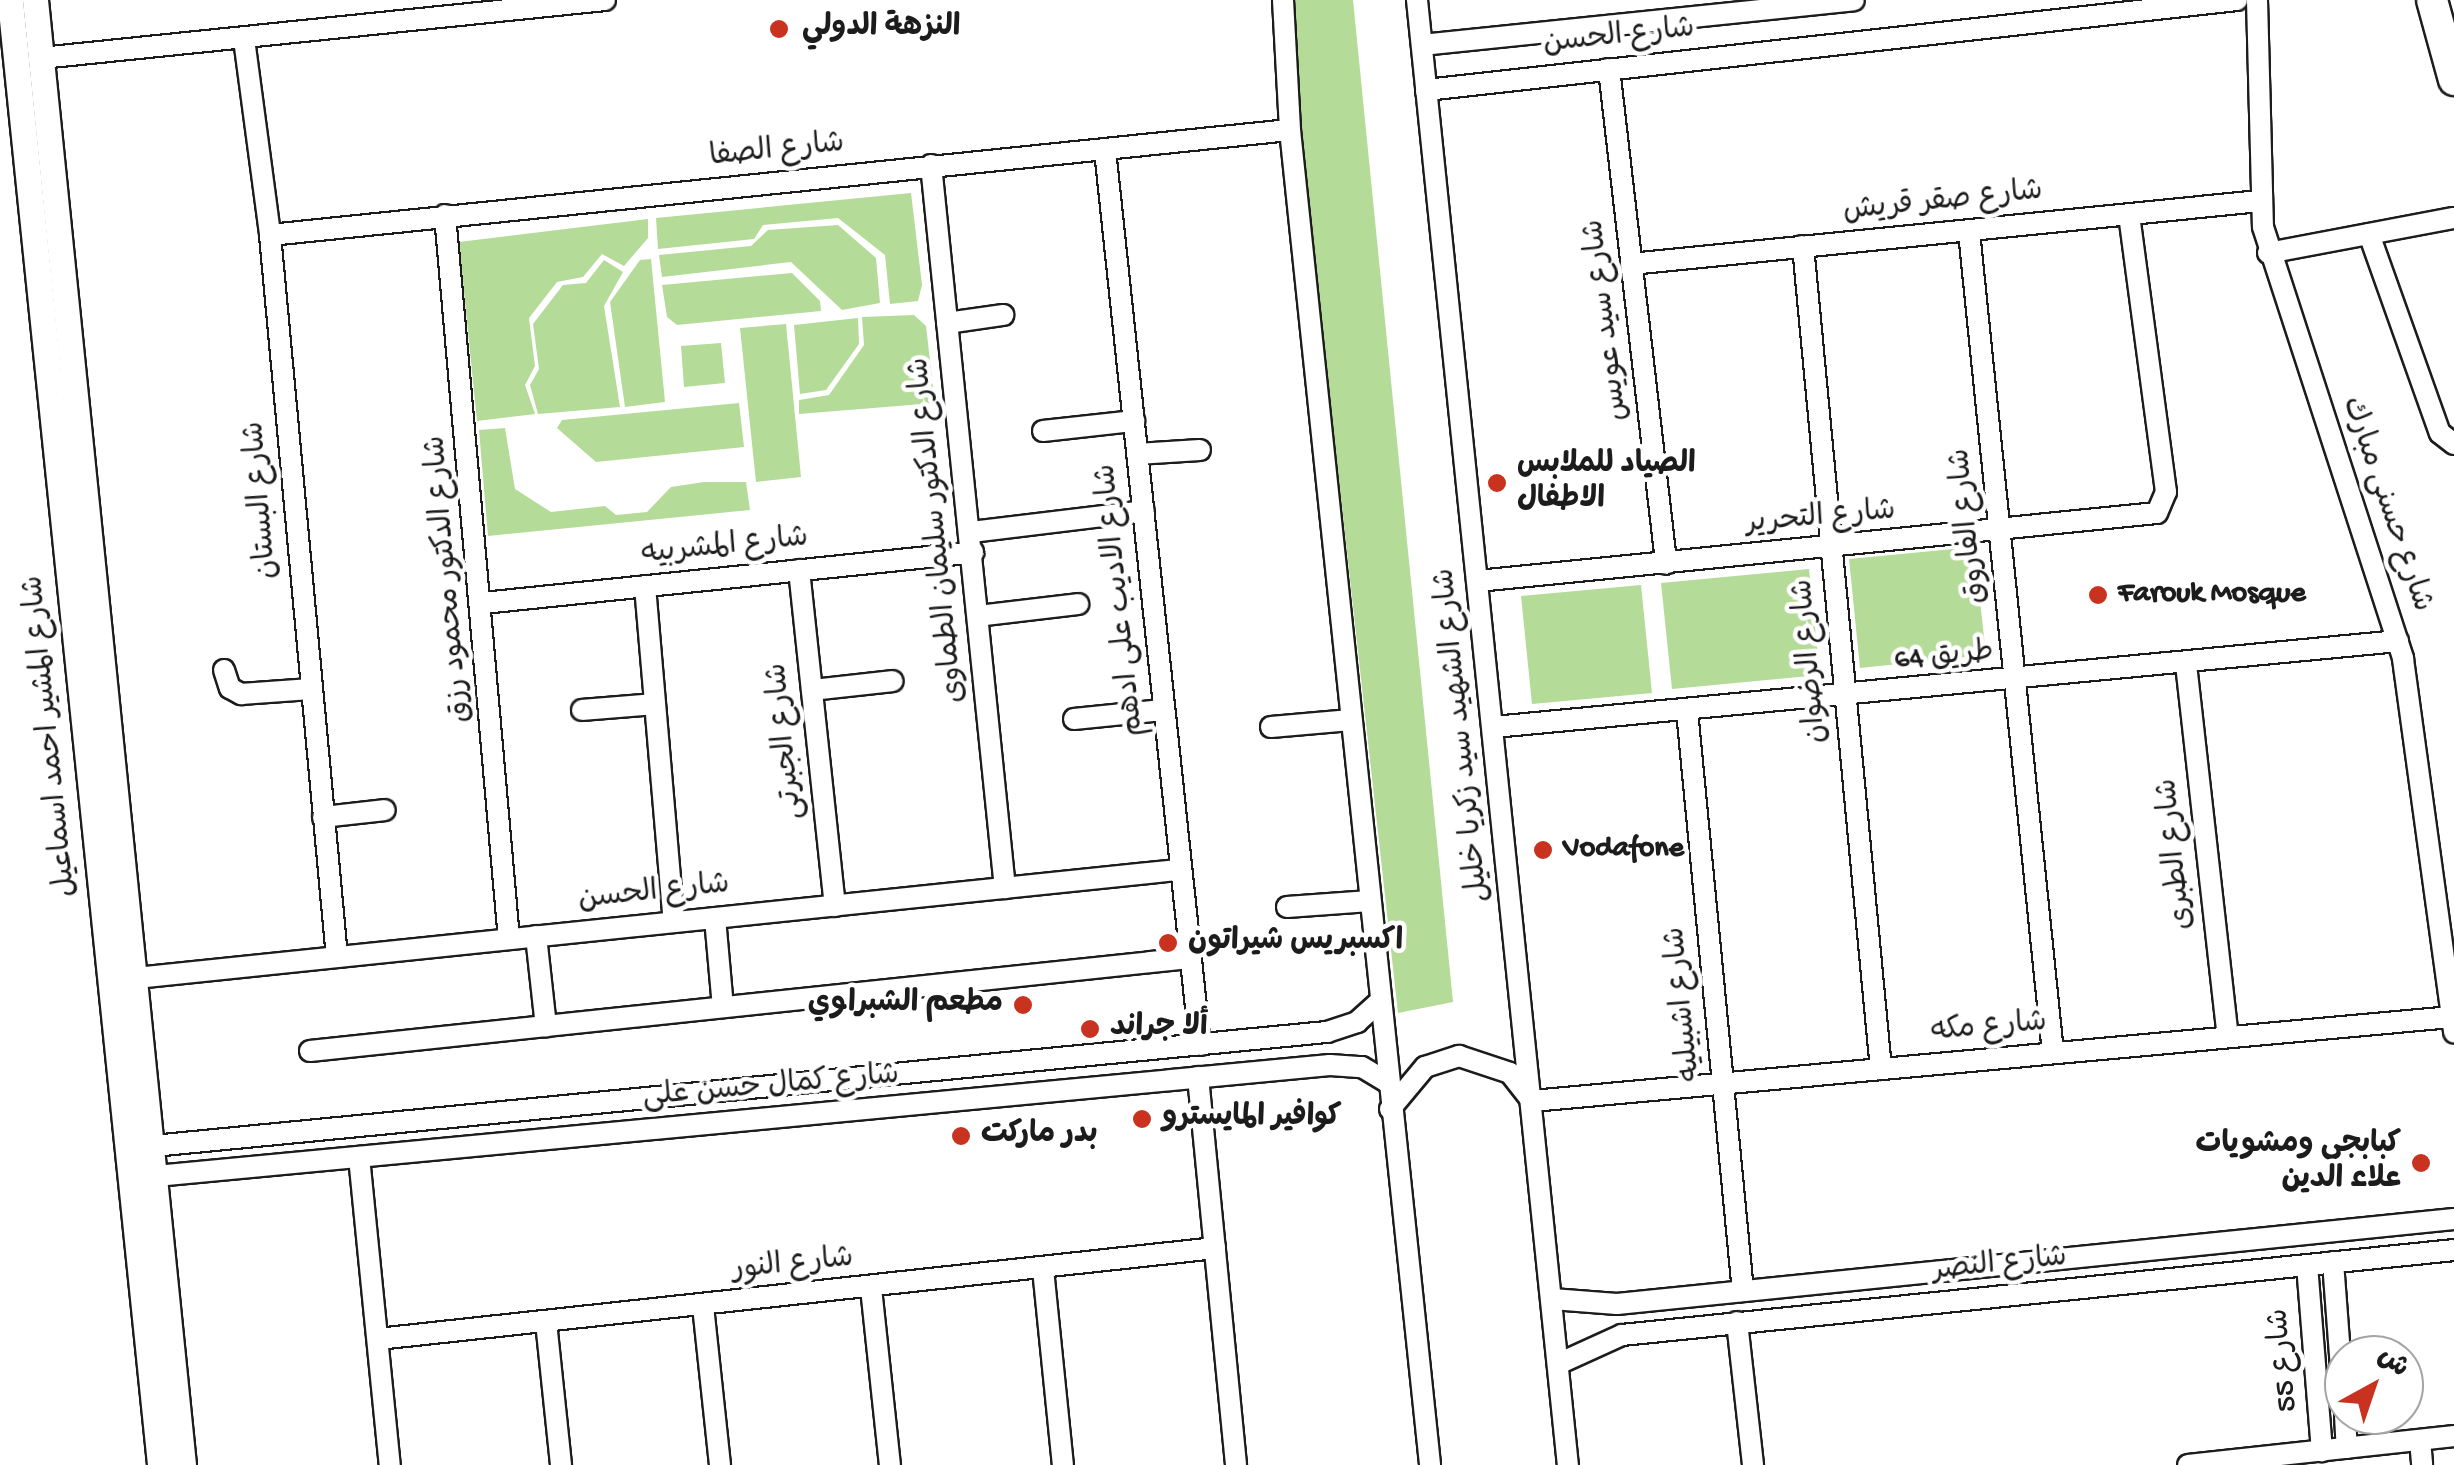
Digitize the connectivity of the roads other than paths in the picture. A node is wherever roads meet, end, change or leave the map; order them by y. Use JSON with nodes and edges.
{"nodes":[{"id":1,"x":10,"y":0,"type":"edge"},
{"id":2,"x":35,"y":0,"type":"edge"},
{"id":3,"x":605,"y":0,"type":"edge"},
{"id":4,"x":1283,"y":0,"type":"edge"},
{"id":5,"x":1417,"y":0,"type":"edge"},
{"id":6,"x":1854,"y":0,"type":"edge"},
{"id":7,"x":2236,"y":0,"type":"edge"},
{"id":8,"x":2257,"y":0,"type":"edge"},
{"id":9,"x":2429,"y":5,"type":"edge"},
{"id":10,"x":244,"y":39,"type":"junction"},
{"id":11,"x":1422,"y":45,"type":"junction"},
{"id":12,"x":41,"y":58,"type":"junction"},
{"id":13,"x":1609,"y":69,"type":"junction"},
{"id":14,"x":2454,"y":80,"type":"edge"},
{"id":15,"x":1426,"y":90,"type":"junction"},
{"id":16,"x":1290,"y":130,"type":"junction"},
{"id":17,"x":1105,"y":150,"type":"junction"},
{"id":18,"x":931,"y":165,"type":"junction"},
{"id":19,"x":2260,"y":201,"type":"junction"},
{"id":20,"x":2130,"y":214,"type":"junction"},
{"id":21,"x":445,"y":215,"type":"junction"},
{"id":22,"x":2454,"y":218,"type":"edge"},
{"id":23,"x":1969,"y":232,"type":"junction"},
{"id":24,"x":270,"y":234,"type":"junction"},
{"id":25,"x":2369,"y":234,"type":"junction"},
{"id":26,"x":1803,"y":246,"type":"junction"},
{"id":27,"x":2268,"y":253,"type":"junction"},
{"id":28,"x":1631,"y":264,"type":"junction"},
{"id":29,"x":1003,"y":315,"type":"dead end"},
{"id":30,"x":947,"y":322,"type":"junction"},
{"id":31,"x":1134,"y":421,"type":"junction"},
{"id":32,"x":1043,"y":431,"type":"dead end"},
{"id":33,"x":2454,"y":444,"type":"edge"},
{"id":34,"x":1200,"y":450,"type":"dead end"},
{"id":35,"x":1138,"y":454,"type":"junction"},
{"id":36,"x":1144,"y":512,"type":"junction"},
{"id":37,"x":2000,"y":533,"type":"junction"},
{"id":38,"x":972,"y":542,"type":"junction"},
{"id":39,"x":1832,"y":548,"type":"junction"},
{"id":40,"x":1666,"y":564,"type":"junction"},
{"id":41,"x":799,"y":570,"type":"junction"},
{"id":42,"x":1478,"y":581,"type":"junction"},
{"id":43,"x":645,"y":586,"type":"junction"},
{"id":44,"x":483,"y":603,"type":"junction"},
{"id":45,"x":1078,"y":604,"type":"dead end"},
{"id":46,"x":978,"y":616,"type":"junction"},
{"id":47,"x":2398,"y":641,"type":"junction"},
{"id":48,"x":2186,"y":664,"type":"junction"},
{"id":49,"x":224,"y":670,"type":"dead end"},
{"id":50,"x":893,"y":681,"type":"dead end"},
{"id":51,"x":2017,"y":682,"type":"junction"},
{"id":52,"x":310,"y":689,"type":"junction"},
{"id":53,"x":812,"y":690,"type":"junction"},
{"id":54,"x":1846,"y":697,"type":"junction"},
{"id":55,"x":655,"y":704,"type":"junction"},
{"id":56,"x":582,"y":710,"type":"dead end"},
{"id":57,"x":1163,"y":710,"type":"junction"},
{"id":58,"x":1686,"y":711,"type":"junction"},
{"id":59,"x":1074,"y":719,"type":"dead end"},
{"id":60,"x":1351,"y":720,"type":"junction"},
{"id":61,"x":1271,"y":727,"type":"dead end"},
{"id":62,"x":1494,"y":728,"type":"junction"},
{"id":63,"x":385,"y":810,"type":"dead end"},
{"id":64,"x":323,"y":817,"type":"junction"},
{"id":65,"x":1178,"y":870,"type":"junction"},
{"id":66,"x":1004,"y":888,"type":"junction"},
{"id":67,"x":1370,"y":902,"type":"junction"},
{"id":68,"x":835,"y":906,"type":"junction"},
{"id":69,"x":1287,"y":907,"type":"dead end"},
{"id":70,"x":714,"y":918,"type":"junction"},
{"id":71,"x":674,"y":922,"type":"junction"},
{"id":72,"x":536,"y":936,"type":"junction"},
{"id":73,"x":509,"y":939,"type":"junction"},
{"id":74,"x":337,"y":957,"type":"junction"},
{"id":75,"x":1189,"y":958,"type":"junction"},
{"id":76,"x":136,"y":978,"type":"junction"},
{"id":77,"x":1378,"y":1003,"type":"junction"},
{"id":78,"x":723,"y":1007,"type":"junction"},
{"id":79,"x":2453,"y":1025,"type":"edge"},
{"id":80,"x":546,"y":1026,"type":"junction"},
{"id":81,"x":1328,"y":1032,"type":"junction"},
{"id":82,"x":2228,"y":1037,"type":"junction"},
{"id":83,"x":1200,"y":1045,"type":"junction"},
{"id":84,"x":310,"y":1051,"type":"dead end"},
{"id":85,"x":2053,"y":1053,"type":"junction"},
{"id":86,"x":1330,"y":1065,"type":"junction"},
{"id":87,"x":1881,"y":1069,"type":"junction"},
{"id":88,"x":1198,"y":1077,"type":"junction"},
{"id":89,"x":1387,"y":1082,"type":"junction"},
{"id":90,"x":1723,"y":1084,"type":"junction"},
{"id":91,"x":1532,"y":1102,"type":"junction"},
{"id":92,"x":1390,"y":1110,"type":"junction"},
{"id":93,"x":200,"y":1141,"type":"junction"},
{"id":94,"x":153,"y":1146,"type":"junction"},
{"id":95,"x":359,"y":1157,"type":"junction"},
{"id":96,"x":204,"y":1171,"type":"junction"},
{"id":97,"x":156,"y":1176,"type":"junction"},
{"id":98,"x":2454,"y":1219,"type":"edge"},
{"id":99,"x":1215,"y":1248,"type":"junction"},
{"id":100,"x":2454,"y":1250,"type":"edge"},
{"id":101,"x":2334,"y":1262,"type":"junction"},
{"id":102,"x":2306,"y":1265,"type":"junction"},
{"id":103,"x":1043,"y":1269,"type":"junction"},
{"id":104,"x":871,"y":1288,"type":"junction"},
{"id":105,"x":1743,"y":1291,"type":"junction"},
{"id":106,"x":1552,"y":1299,"type":"junction"},
{"id":107,"x":1617,"y":1304,"type":"junction"},
{"id":108,"x":703,"y":1306,"type":"junction"},
{"id":109,"x":546,"y":1322,"type":"junction"},
{"id":110,"x":1737,"y":1322,"type":"junction"},
{"id":111,"x":1622,"y":1335,"type":"junction"},
{"id":112,"x":2339,"y":1335,"type":"edge"},
{"id":113,"x":378,"y":1339,"type":"junction"},
{"id":114,"x":1558,"y":1364,"type":"junction"},
{"id":115,"x":2346,"y":1435,"type":"edge"},
{"id":116,"x":2454,"y":1436,"type":"edge"},
{"id":117,"x":2420,"y":1440,"type":"junction"},
{"id":118,"x":2347,"y":1448,"type":"junction"},
{"id":119,"x":2322,"y":1450,"type":"junction"},
{"id":120,"x":2265,"y":1461,"type":"edge"},
{"id":121,"x":160,"y":1465,"type":"edge"},
{"id":122,"x":183,"y":1465,"type":"edge"},
{"id":123,"x":390,"y":1465,"type":"edge"},
{"id":124,"x":561,"y":1465,"type":"edge"},
{"id":125,"x":720,"y":1465,"type":"edge"},
{"id":126,"x":890,"y":1465,"type":"edge"},
{"id":127,"x":1063,"y":1465,"type":"edge"},
{"id":128,"x":1236,"y":1465,"type":"edge"},
{"id":129,"x":1430,"y":1465,"type":"edge"},
{"id":130,"x":1568,"y":1465,"type":"edge"},
{"id":131,"x":1752,"y":1465,"type":"edge"},
{"id":132,"x":2188,"y":1465,"type":"edge"},
{"id":133,"x":2422,"y":1465,"type":"edge"}],
"edges":[{"from":1,"to":121,"type":"main road","name":"شارع المشير احمد اسماعيل"},
{"from":2,"to":12,"type":"main road","name":"شارع المشير احمد اسماعيل"},
{"from":3,"to":10,"type":"street"},
{"from":4,"to":16,"type":"street"},
{"from":5,"to":11,"type":"street","name":"شارع الشهيد سيد زكريا خليل"},
{"from":6,"to":11,"type":"street","name":"شارع الحسن"},
{"from":7,"to":13,"type":"street","name":"شارع الحسن"},
{"from":8,"to":19,"type":"street","name":"شارع حسنى مبارك"},
{"from":9,"to":14,"type":"highway"},
{"from":10,"to":12,"type":"street"},
{"from":10,"to":24,"type":"street","name":"شارع البستان"},
{"from":11,"to":15,"type":"street","name":"شارع الشهيد سيد زكريا خليل"},
{"from":12,"to":76,"type":"main road","name":"شارع المشير احمد اسماعيل"},
{"from":13,"to":15,"type":"street","name":"شارع الحسن"},
{"from":13,"to":28,"type":"street","name":"شارع سيد عويس"},
{"from":15,"to":42,"type":"street","name":"شارع الشهيد سيد زكريا خليل"},
{"from":16,"to":17,"type":"street","name":"شارع الصفا"},
{"from":16,"to":60,"type":"street"},
{"from":17,"to":18,"type":"street","name":"شارع الصفا"},
{"from":17,"to":31,"type":"street","name":"شارع الاديب على ادهم"},
{"from":18,"to":21,"type":"street","name":"شارع الصفا"},
{"from":18,"to":30,"type":"street","name":"شارع الدكتور سليمان الطماوى"},
{"from":19,"to":20,"type":"street","name":"شارع صقر قريش"},
{"from":19,"to":27,"type":"street","name":"شارع حسنى مبارك"},
{"from":20,"to":23,"type":"street","name":"شارع صقر قريش"},
{"from":20,"to":37,"type":"street","name":"شارع التحرير"},
{"from":21,"to":24,"type":"street","name":"شارع الصفا"},
{"from":21,"to":44,"type":"street","name":"شارع الدكتور محمود رزق"},
{"from":22,"to":25,"type":"street"},
{"from":23,"to":26,"type":"street","name":"شارع صقر قريش"},
{"from":23,"to":37,"type":"street","name":"شارع الفاروق"},
{"from":24,"to":52,"type":"street","name":"شارع البستان"},
{"from":25,"to":27,"type":"street"},
{"from":25,"to":33,"type":"street"},
{"from":26,"to":28,"type":"street","name":"شارع صقر قريش"},
{"from":26,"to":39,"type":"street","name":"شارع الرضوان"},
{"from":27,"to":47,"type":"street","name":"شارع حسنى مبارك"},
{"from":28,"to":40,"type":"street","name":"شارع سيد عويس"},
{"from":29,"to":30,"type":"street"},
{"from":30,"to":38,"type":"street","name":"شارع الدكتور سليمان الطماوى"},
{"from":31,"to":32,"type":"street"},
{"from":31,"to":35,"type":"street","name":"شارع الاديب على ادهم"},
{"from":34,"to":35,"type":"street"},
{"from":35,"to":36,"type":"street","name":"شارع الاديب على ادهم"},
{"from":36,"to":38,"type":"street","name":"شارع المشربيه"},
{"from":36,"to":57,"type":"street","name":"شارع الاديب على ادهم"},
{"from":37,"to":39,"type":"street","name":"شارع التحرير"},
{"from":37,"to":51,"type":"street","name":"شارع الفاروق"},
{"from":38,"to":41,"type":"street","name":"شارع المشربيه"},
{"from":38,"to":46,"type":"street","name":"شارع الدكتور سليمان الطماوى"},
{"from":39,"to":40,"type":"street","name":"شارع التحرير"},
{"from":39,"to":54,"type":"street","name":"شارع الرضوان"},
{"from":40,"to":42,"type":"street","name":"شارع التحرير"},
{"from":41,"to":43,"type":"street","name":"شارع المشربيه"},
{"from":41,"to":53,"type":"street","name":"شارع الجبرتى"},
{"from":42,"to":62,"type":"street","name":"شارع الشهيد سيد زكريا خليل"},
{"from":43,"to":44,"type":"street","name":"شارع المشربيه"},
{"from":43,"to":55,"type":"street"},
{"from":44,"to":73,"type":"street","name":"شارع الدكتور محمود رزق"},
{"from":45,"to":46,"type":"street"},
{"from":46,"to":66,"type":"street","name":"شارع الدكتور سليمان الطماوى"},
{"from":47,"to":48,"type":"street","name":"طريق 64"},
{"from":47,"to":79,"type":"street","name":"شارع حسنى مبارك"},
{"from":48,"to":51,"type":"street","name":"طريق 64"},
{"from":48,"to":82,"type":"street","name":"شارع الطبرى"},
{"from":49,"to":52,"type":"street"},
{"from":50,"to":53,"type":"street"},
{"from":51,"to":54,"type":"street","name":"طريق 64"},
{"from":51,"to":85,"type":"street","name":"شارع الفاروق"},
{"from":52,"to":64,"type":"street","name":"شارع البستان"},
{"from":53,"to":68,"type":"street","name":"شارع الجبرتى"},
{"from":54,"to":58,"type":"street","name":"طريق 64"},
{"from":54,"to":87,"type":"street","name":"شارع الرضوان"},
{"from":55,"to":56,"type":"street"},
{"from":55,"to":71,"type":"street"},
{"from":57,"to":59,"type":"street"},
{"from":57,"to":65,"type":"street","name":"شارع الاديب على ادهم"},
{"from":58,"to":62,"type":"street","name":"طريق 64"},
{"from":58,"to":90,"type":"street","name":"شارع اشبيليه"},
{"from":60,"to":61,"type":"street"},
{"from":60,"to":67,"type":"street"},
{"from":62,"to":91,"type":"street","name":"شارع الشهيد سيد زكريا خليل"},
{"from":63,"to":64,"type":"street"},
{"from":64,"to":74,"type":"street","name":"شارع البستان"},
{"from":65,"to":66,"type":"street","name":"شارع الحسن"},
{"from":65,"to":75,"type":"street","name":"شارع الاديب على ادهم"},
{"from":66,"to":68,"type":"street","name":"شارع الحسن"},
{"from":67,"to":69,"type":"street"},
{"from":67,"to":77,"type":"street"},
{"from":68,"to":70,"type":"street","name":"شارع الحسن"},
{"from":70,"to":71,"type":"street","name":"شارع الحسن"},
{"from":70,"to":78,"type":"street"},
{"from":71,"to":72,"type":"street","name":"شارع الحسن"},
{"from":72,"to":73,"type":"street","name":"شارع الحسن"},
{"from":72,"to":80,"type":"street"},
{"from":73,"to":74,"type":"street","name":"شارع الحسن"},
{"from":74,"to":76,"type":"street","name":"شارع الحسن"},
{"from":75,"to":78,"type":"street"},
{"from":75,"to":83,"type":"street","name":"شارع الاديب على ادهم"},
{"from":76,"to":94,"type":"main road","name":"شارع المشير احمد اسماعيل"},
{"from":77,"to":81,"type":"street","name":"شارع كمال حسن على"},
{"from":77,"to":89,"type":"street"},
{"from":78,"to":80,"type":"street"},
{"from":79,"to":82,"type":"street","name":"شارع مكه"},
{"from":80,"to":84,"type":"street"},
{"from":81,"to":83,"type":"street","name":"شارع كمال حسن على"},
{"from":81,"to":86,"type":"street"},
{"from":82,"to":85,"type":"street","name":"شارع مكه"},
{"from":83,"to":93,"type":"street","name":"شارع كمال حسن على"},
{"from":85,"to":87,"type":"street","name":"شارع مكه"},
{"from":86,"to":88,"type":"street","name":"شارع كمال حسن على"},
{"from":86,"to":89,"type":"street","name":"شارع كمال حسن على"},
{"from":87,"to":90,"type":"street","name":"شارع مكه"},
{"from":88,"to":95,"type":"street","name":"شارع كمال حسن على"},
{"from":88,"to":99,"type":"street"},
{"from":89,"to":92,"type":"street"},
{"from":90,"to":91,"type":"street","name":"شارع مكه"},
{"from":90,"to":105,"type":"street","name":"شارع اشبيليه"},
{"from":91,"to":92,"type":"street"},
{"from":91,"to":106,"type":"street","name":"شارع الشهيد سيد زكريا خليل"},
{"from":92,"to":129,"type":"street"},
{"from":93,"to":94,"type":"street","name":"شارع كمال حسن على"},
{"from":93,"to":96,"type":"street"},
{"from":94,"to":97,"type":"main road","name":"شارع المشير احمد اسماعيل"},
{"from":95,"to":96,"type":"street","name":"شارع كمال حسن على"},
{"from":95,"to":113,"type":"street"},
{"from":96,"to":97,"type":"street","name":"شارع كمال حسن على"},
{"from":97,"to":122,"type":"main road","name":"شارع المشير احمد اسماعيل"},
{"from":98,"to":105,"type":"street","name":"شارع النصر"},
{"from":99,"to":103,"type":"street","name":"شارع النور"},
{"from":99,"to":128,"type":"street"},
{"from":100,"to":101,"type":"street","name":"شارع النصر"},
{"from":101,"to":102,"type":"street","name":"شارع النصر"},
{"from":101,"to":112,"type":"street","name":"شارع 55"},
{"from":102,"to":110,"type":"street","name":"شارع النصر"},
{"from":102,"to":119,"type":"street","name":"شارع 55"},
{"from":103,"to":104,"type":"street","name":"شارع النور"},
{"from":103,"to":127,"type":"street"},
{"from":104,"to":108,"type":"street","name":"شارع النور"},
{"from":104,"to":126,"type":"street"},
{"from":105,"to":107,"type":"street","name":"شارع النصر"},
{"from":106,"to":107,"type":"street","name":"شارع النصر"},
{"from":106,"to":114,"type":"street","name":"شارع الشهيد سيد زكريا خليل"},
{"from":107,"to":111,"type":"street"},
{"from":108,"to":109,"type":"street","name":"شارع النور"},
{"from":108,"to":125,"type":"street"},
{"from":109,"to":113,"type":"street","name":"شارع النور"},
{"from":109,"to":124,"type":"street"},
{"from":110,"to":111,"type":"street","name":"شارع النصر"},
{"from":110,"to":131,"type":"street"},
{"from":111,"to":114,"type":"street","name":"شارع النصر"},
{"from":113,"to":123,"type":"street"},
{"from":114,"to":130,"type":"street","name":"شارع الشهيد سيد زكريا خليل"},
{"from":115,"to":118,"type":"street","name":"شارع 55"},
{"from":116,"to":117,"type":"street"},
{"from":117,"to":118,"type":"street"},
{"from":117,"to":133,"type":"street"},
{"from":118,"to":119,"type":"street"},
{"from":119,"to":120,"type":"street"},
{"from":120,"to":132,"type":"street"}]}
